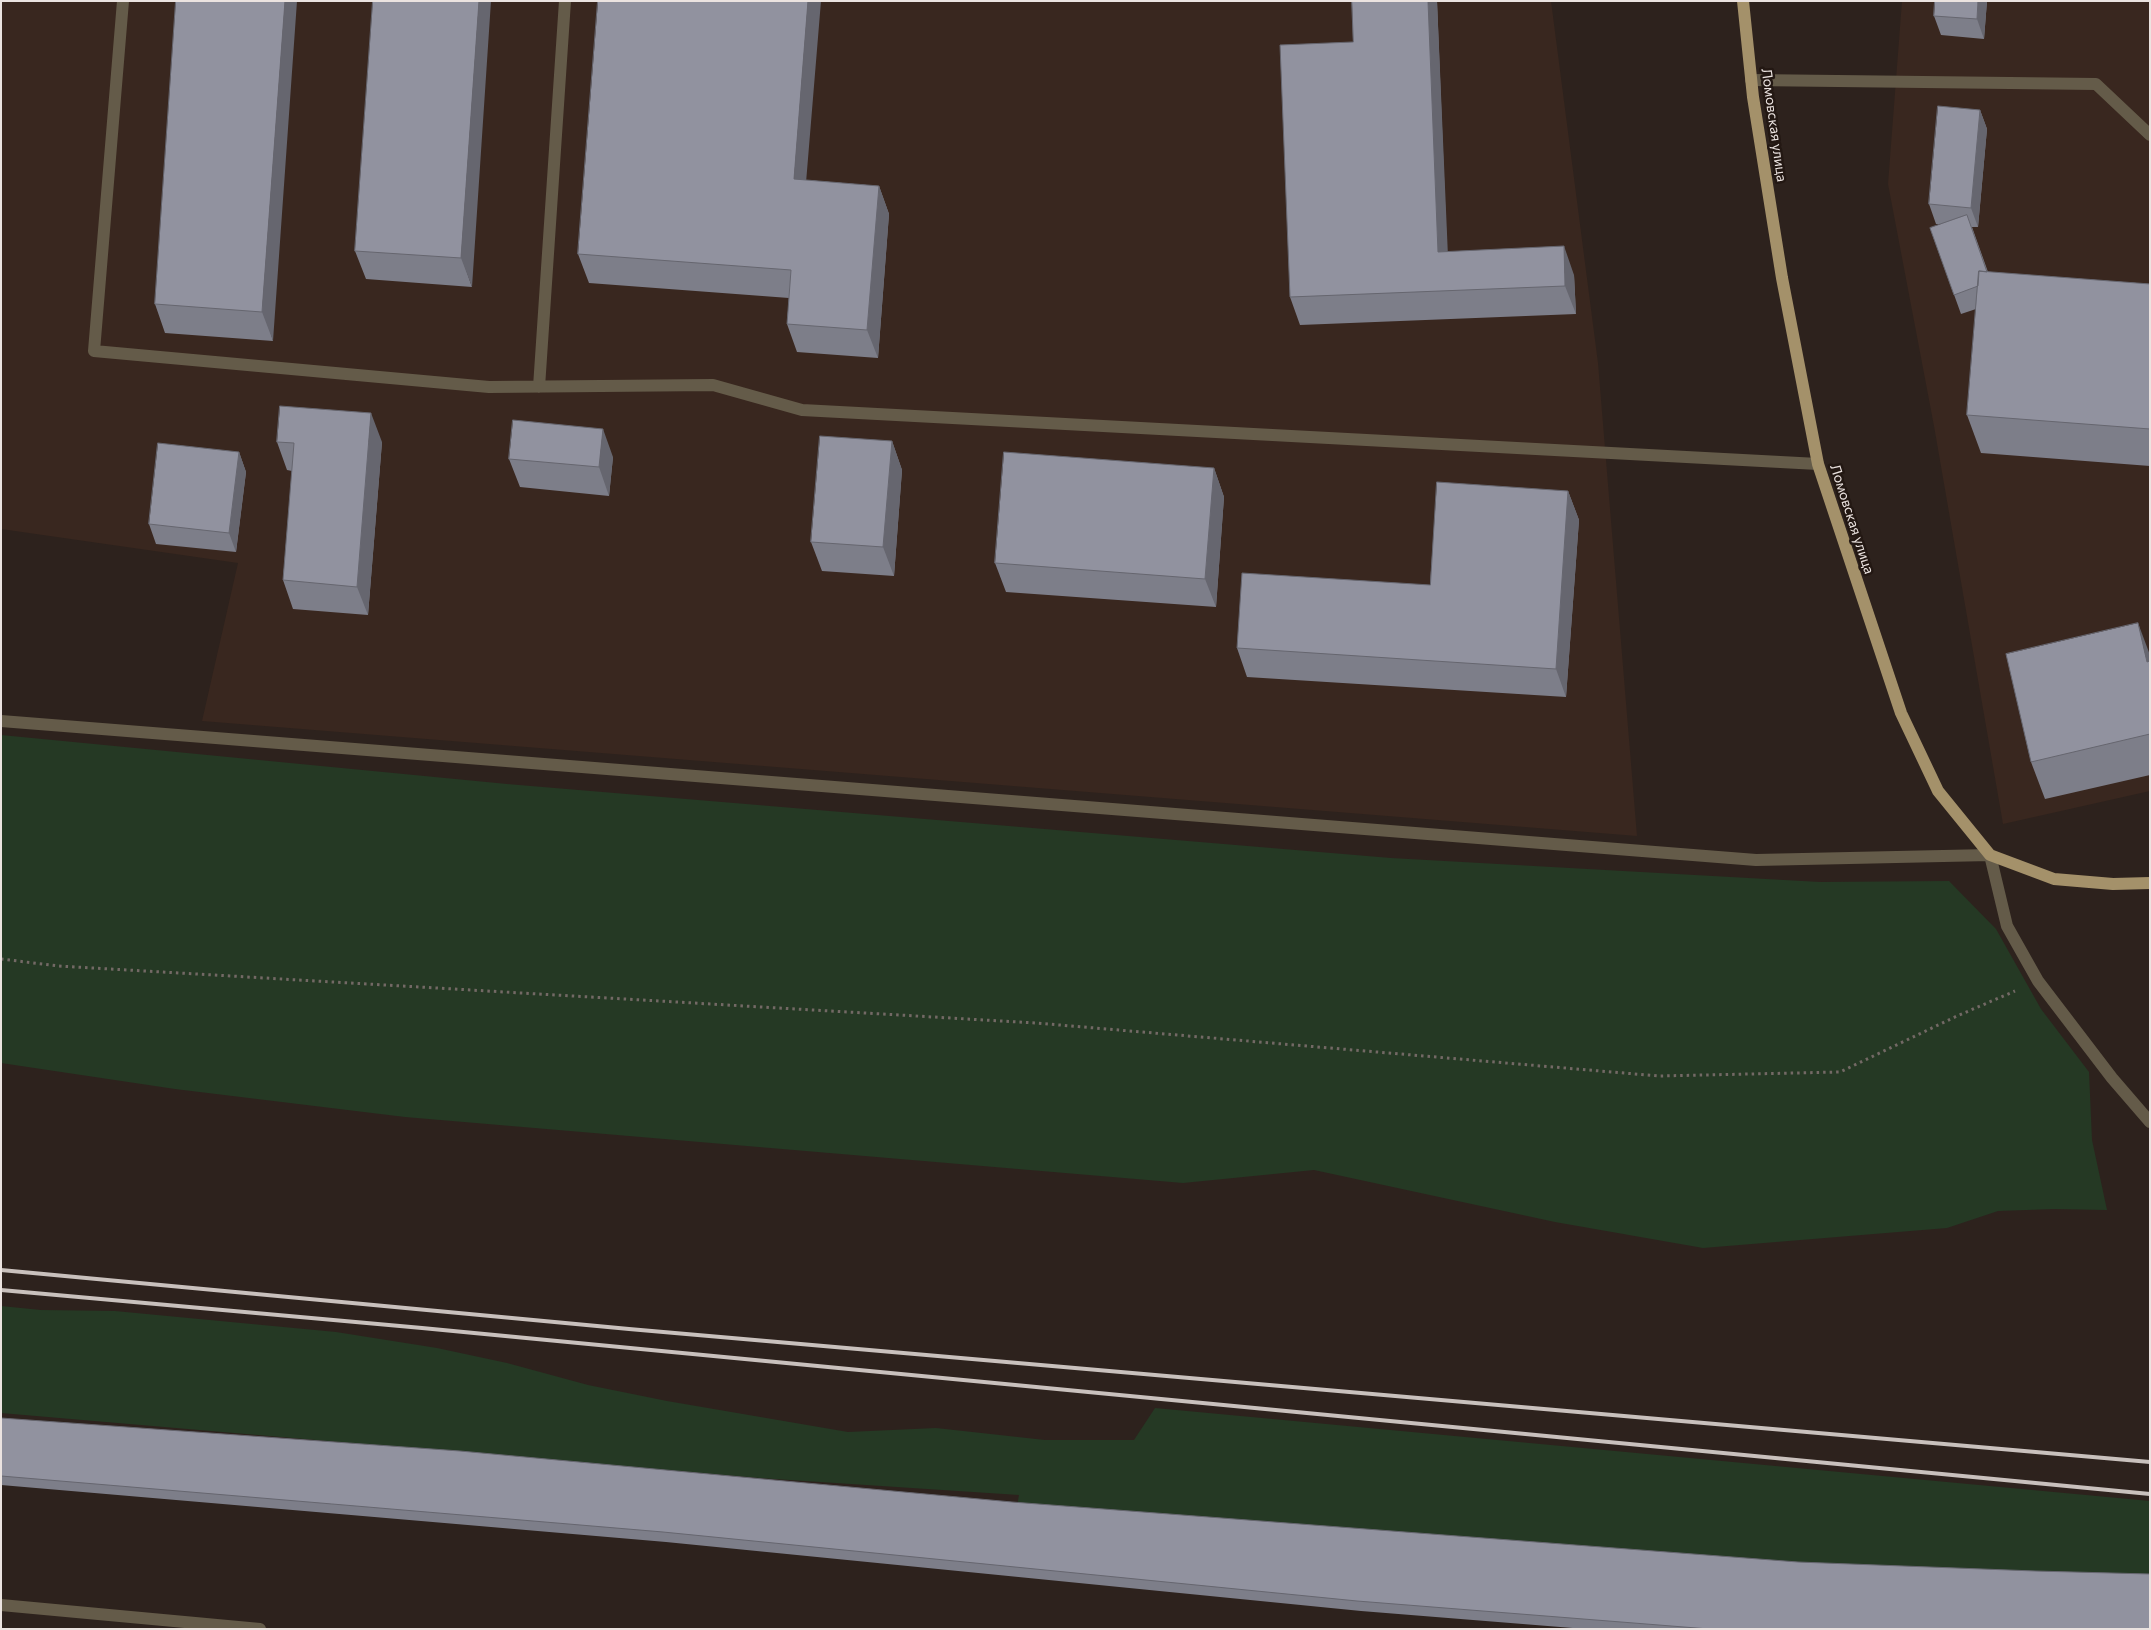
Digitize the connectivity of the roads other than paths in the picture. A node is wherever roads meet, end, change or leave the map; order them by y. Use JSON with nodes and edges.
{"nodes":[{"id":1,"x":123,"y":1,"type":"edge"},
{"id":2,"x":565,"y":1,"type":"edge"},
{"id":3,"x":1743,"y":1,"type":"edge"},
{"id":4,"x":1751,"y":80,"type":"junction"},
{"id":5,"x":2150,"y":135,"type":"edge"},
{"id":6,"x":539,"y":387,"type":"junction"},
{"id":7,"x":1818,"y":464,"type":"junction"},
{"id":8,"x":1,"y":721,"type":"edge"},
{"id":9,"x":1990,"y":855,"type":"junction"},
{"id":10,"x":2150,"y":883,"type":"edge"},
{"id":11,"x":2150,"y":1122,"type":"edge"},
{"id":12,"x":1,"y":1605,"type":"edge"},
{"id":13,"x":260,"y":1629,"type":"edge"}],
"edges":[{"from":1,"to":6,"type":"street"},
{"from":2,"to":6,"type":"street"},
{"from":3,"to":4,"type":"main road","name":"Ломовская улица"},
{"from":4,"to":5,"type":"street"},
{"from":4,"to":7,"type":"main road","name":"Ломовская улица"},
{"from":6,"to":7,"type":"street"},
{"from":7,"to":9,"type":"main road","name":"Ломовская улица"},
{"from":8,"to":9,"type":"street"},
{"from":9,"to":10,"type":"main road"},
{"from":9,"to":11,"type":"street"},
{"from":12,"to":13,"type":"street"}]}
